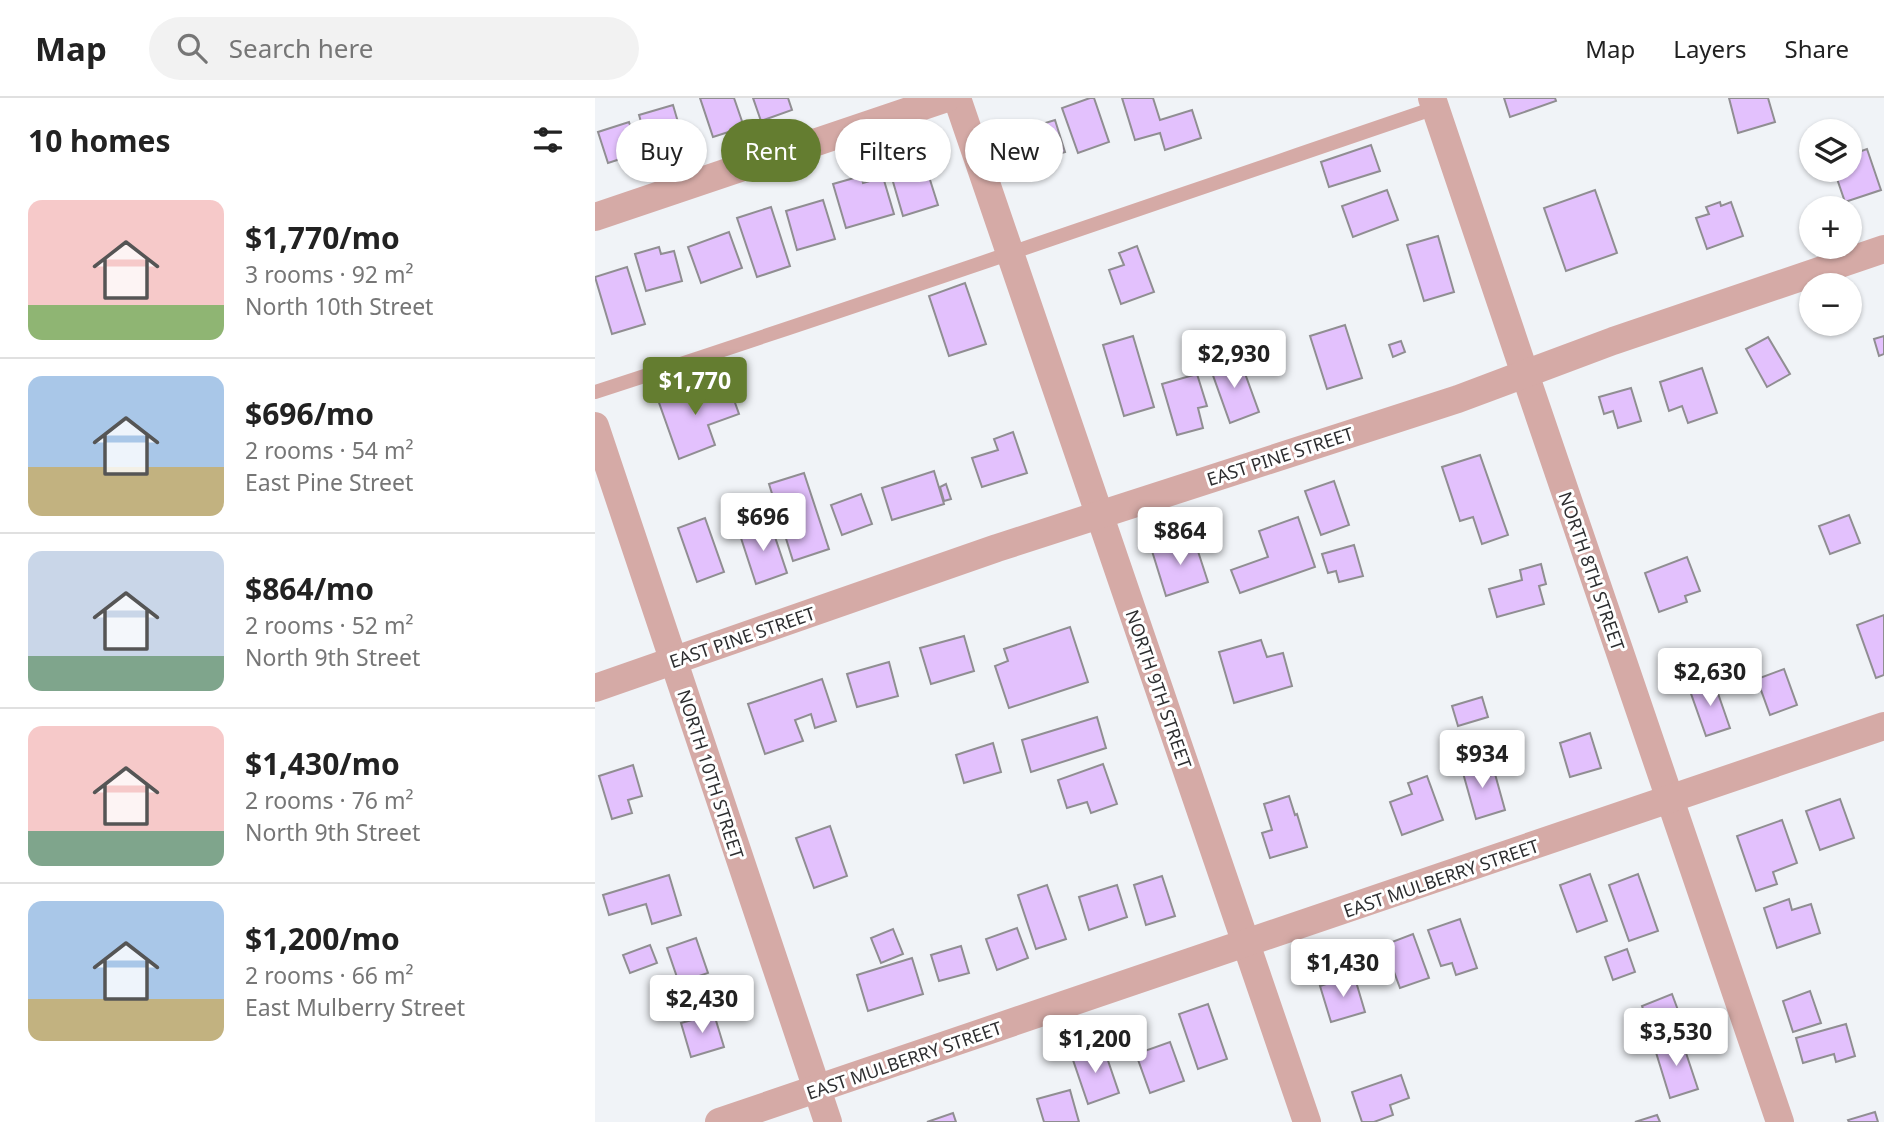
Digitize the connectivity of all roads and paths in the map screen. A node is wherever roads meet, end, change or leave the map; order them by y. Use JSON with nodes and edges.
{"nodes":[{"id":1,"x":947,"y":98,"type":"edge"},
{"id":2,"x":957,"y":98,"type":"edge"},
{"id":3,"x":1434,"y":103,"type":"edge"},
{"id":4,"x":595,"y":217,"type":"edge"},
{"id":5,"x":1884,"y":249,"type":"edge"},
{"id":6,"x":1009,"y":252,"type":"junction"},
{"id":7,"x":1525,"y":374,"type":"junction"},
{"id":8,"x":595,"y":393,"type":"edge"},
{"id":9,"x":595,"y":426,"type":"edge"},
{"id":10,"x":1099,"y":515,"type":"junction"},
{"id":11,"x":673,"y":661,"type":"junction"},
{"id":12,"x":595,"y":688,"type":"edge"},
{"id":13,"x":1884,"y":726,"type":"edge"},
{"id":14,"x":1669,"y":800,"type":"junction"},
{"id":15,"x":1246,"y":944,"type":"junction"},
{"id":16,"x":817,"y":1089,"type":"junction"},
{"id":17,"x":719,"y":1122,"type":"edge"},
{"id":18,"x":828,"y":1122,"type":"edge"},
{"id":19,"x":1307,"y":1122,"type":"edge"},
{"id":20,"x":1780,"y":1122,"type":"edge"}],
"edges":[{"from":1,"to":4,"type":"street"},
{"from":2,"to":6,"type":"street","name":"NORTH 9TH STREET"},
{"from":3,"to":6,"type":"lane"},
{"from":3,"to":7,"type":"street","name":"NORTH 8TH STREET"},
{"from":5,"to":7,"type":"street","name":"EAST PINE STREET"},
{"from":6,"to":8,"type":"lane"},
{"from":6,"to":10,"type":"street","name":"NORTH 9TH STREET"},
{"from":7,"to":10,"type":"street","name":"EAST PINE STREET"},
{"from":7,"to":14,"type":"street","name":"NORTH 8TH STREET"},
{"from":9,"to":11,"type":"street","name":"NORTH 10TH STREET"},
{"from":10,"to":11,"type":"street","name":"EAST PINE STREET"},
{"from":10,"to":15,"type":"street","name":"NORTH 9TH STREET"},
{"from":11,"to":12,"type":"street","name":"EAST PINE STREET"},
{"from":11,"to":16,"type":"street","name":"NORTH 10TH STREET"},
{"from":13,"to":14,"type":"street","name":"EAST MULBERRY STREET"},
{"from":14,"to":15,"type":"street","name":"EAST MULBERRY STREET"},
{"from":14,"to":20,"type":"street","name":"NORTH 8TH STREET"},
{"from":15,"to":16,"type":"street","name":"EAST MULBERRY STREET"},
{"from":15,"to":19,"type":"street","name":"NORTH 9TH STREET"},
{"from":16,"to":17,"type":"street","name":"EAST MULBERRY STREET"},
{"from":16,"to":18,"type":"street","name":"NORTH 10TH STREET"}]}
